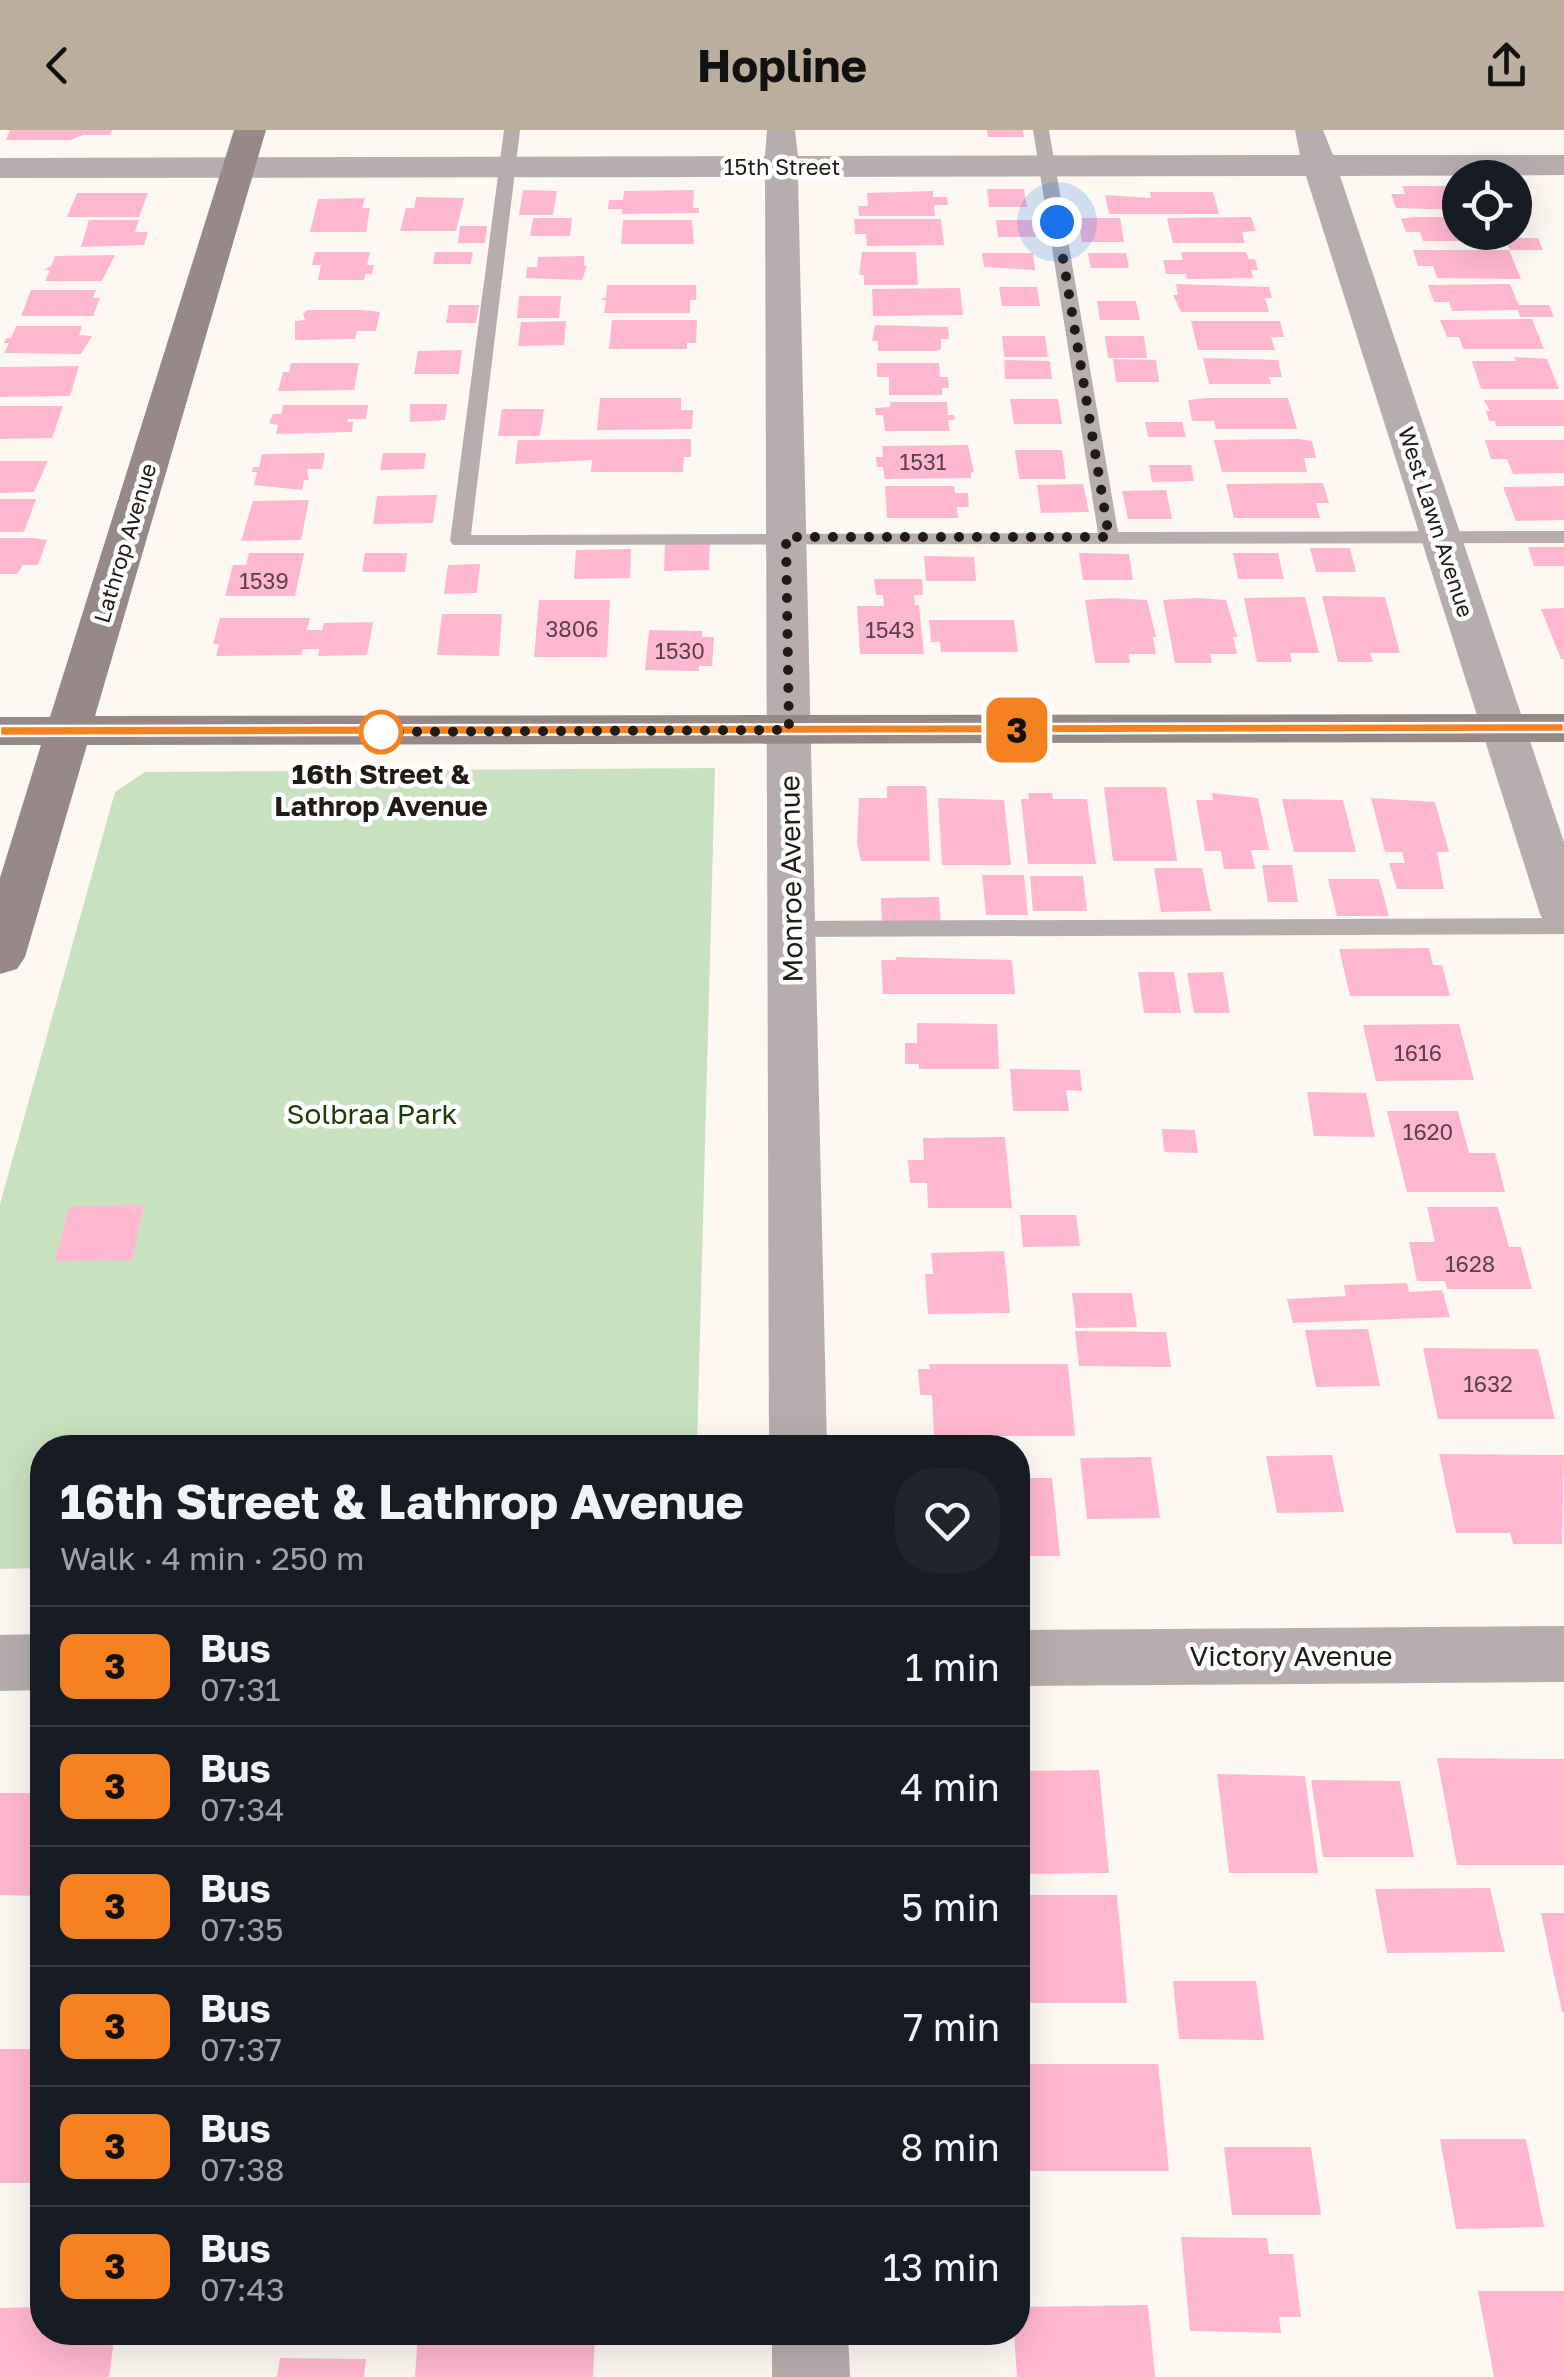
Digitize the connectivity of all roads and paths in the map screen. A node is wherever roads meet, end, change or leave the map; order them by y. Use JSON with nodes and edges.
{"nodes":[{"id":1,"x":512,"y":130,"type":"edge"},
{"id":2,"x":1040,"y":130,"type":"edge"},
{"id":3,"x":781,"y":148,"type":"edge"},
{"id":4,"x":1314,"y":148,"type":"edge"},
{"id":5,"x":244,"y":149,"type":"edge"},
{"id":6,"x":1564,"y":165,"type":"edge"},
{"id":7,"x":1048,"y":166,"type":"junction"},
{"id":8,"x":0,"y":168,"type":"edge"},
{"id":9,"x":506,"y":168,"type":"junction"},
{"id":10,"x":786,"y":537,"type":"junction"},
{"id":11,"x":1109,"y":537,"type":"junction"},
{"id":12,"x":1441,"y":537,"type":"junction"},
{"id":13,"x":1564,"y":537,"type":"edge"},
{"id":14,"x":1504,"y":728,"type":"junction"},
{"id":15,"x":1564,"y":728,"type":"edge"},
{"id":16,"x":789,"y":730,"type":"junction"},
{"id":17,"x":0,"y":731,"type":"edge"},
{"id":18,"x":68,"y":733,"type":"junction"},
{"id":19,"x":1564,"y":914,"type":"edge"},
{"id":20,"x":1564,"y":926,"type":"edge"},
{"id":21,"x":792,"y":929,"type":"junction"},
{"id":22,"x":0,"y":957,"type":"edge"},
{"id":23,"x":798,"y":1435,"type":"edge"},
{"id":24,"x":1564,"y":1654,"type":"edge"},
{"id":25,"x":1030,"y":1658,"type":"edge"},
{"id":26,"x":0,"y":1662,"type":"edge"},
{"id":27,"x":30,"y":1662,"type":"edge"},
{"id":28,"x":810,"y":2345,"type":"edge"},
{"id":29,"x":811,"y":2377,"type":"edge"}],
"edges":[{"from":1,"to":9,"type":"lane"},
{"from":2,"to":7,"type":"lane"},
{"from":3,"to":7,"type":"street","name":"15th Street"},
{"from":3,"to":9,"type":"street","name":"15th Street"},
{"from":3,"to":10,"type":"street","name":"Monroe Avenue"},
{"from":4,"to":6,"type":"street","name":"15th Street"},
{"from":4,"to":7,"type":"street","name":"15th Street"},
{"from":4,"to":12,"type":"street","name":"West Lawn Avenue"},
{"from":5,"to":8,"type":"street","name":"15th Street"},
{"from":5,"to":9,"type":"street","name":"15th Street"},
{"from":5,"to":18,"type":"street","name":"Lathrop Avenue"},
{"from":7,"to":11,"type":"lane"},
{"from":9,"to":10,"type":"lane"},
{"from":10,"to":11,"type":"lane"},
{"from":10,"to":16,"type":"street","name":"Monroe Avenue"},
{"from":11,"to":12,"type":"lane"},
{"from":12,"to":13,"type":"lane"},
{"from":12,"to":14,"type":"street","name":"West Lawn Avenue"},
{"from":14,"to":15,"type":"street"},
{"from":14,"to":16,"type":"street"},
{"from":14,"to":19,"type":"street","name":"West Lawn Avenue"},
{"from":16,"to":18,"type":"street"},
{"from":16,"to":21,"type":"street","name":"Monroe Avenue"},
{"from":17,"to":18,"type":"street"},
{"from":18,"to":22,"type":"street","name":"Lathrop Avenue"},
{"from":20,"to":21,"type":"lane"},
{"from":21,"to":23,"type":"street","name":"Monroe Avenue"},
{"from":24,"to":25,"type":"street","name":"Victory Avenue"},
{"from":26,"to":27,"type":"street"},
{"from":28,"to":29,"type":"street"}]}
